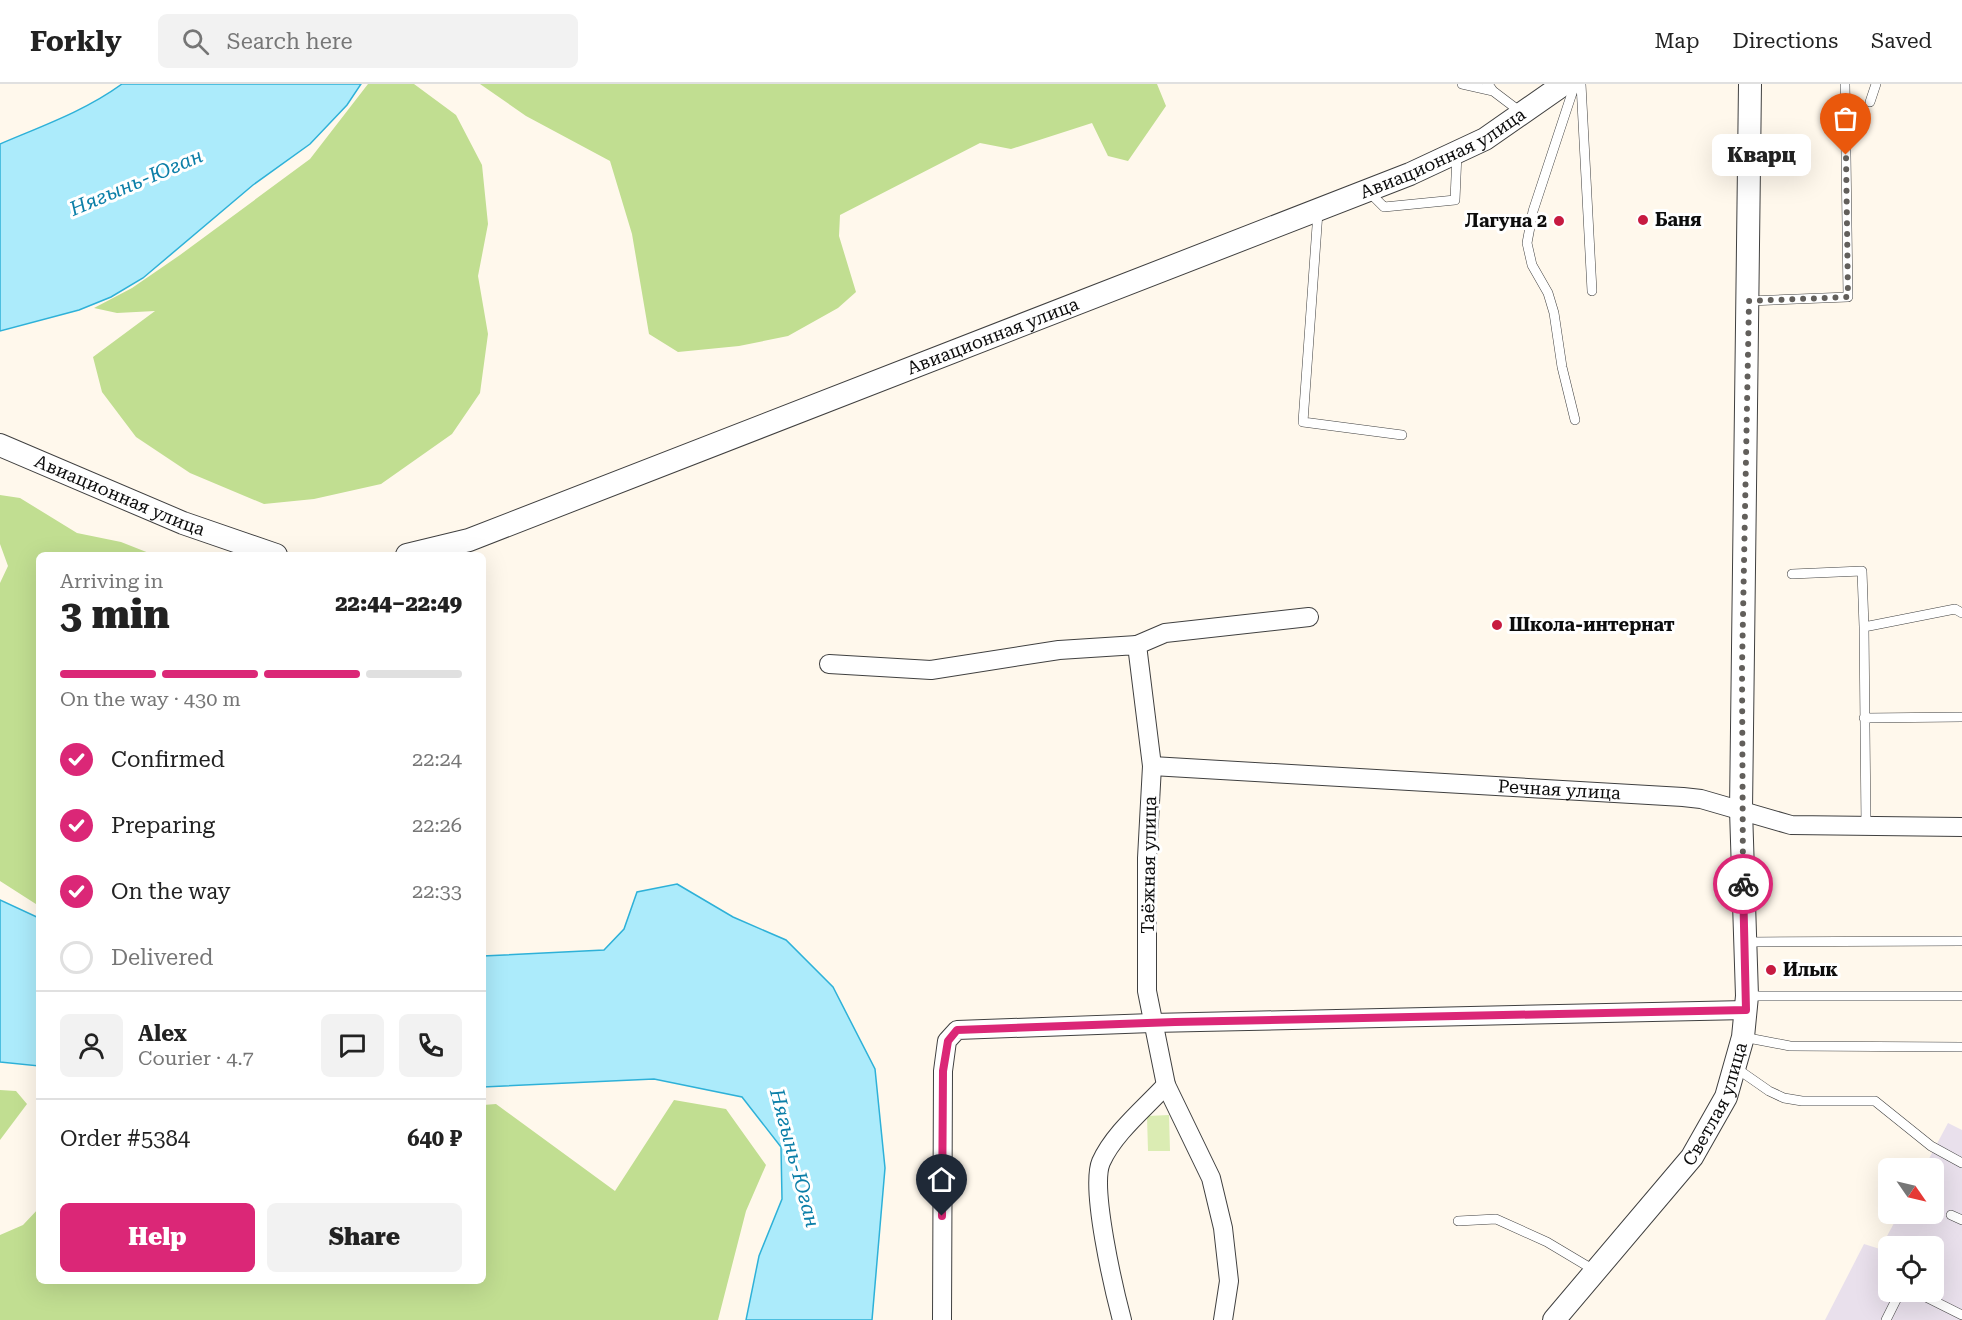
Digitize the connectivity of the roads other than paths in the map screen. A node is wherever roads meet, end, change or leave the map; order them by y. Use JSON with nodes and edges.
{"nodes":[{"id":1,"x":1462,"y":84,"type":"edge"},
{"id":2,"x":1564,"y":84,"type":"edge"},
{"id":3,"x":1575,"y":84,"type":"edge"},
{"id":4,"x":1581,"y":84,"type":"edge"},
{"id":5,"x":1750,"y":84,"type":"edge"},
{"id":6,"x":1845,"y":84,"type":"edge"},
{"id":7,"x":1876,"y":84,"type":"edge"},
{"id":8,"x":1490,"y":87,"type":"edge"},
{"id":9,"x":1870,"y":102,"type":"dead end"},
{"id":10,"x":1524,"y":114,"type":"junction"},
{"id":11,"x":1457,"y":153,"type":"junction"},
{"id":12,"x":1368,"y":190,"type":"junction"},
{"id":13,"x":1318,"y":210,"type":"junction"},
{"id":14,"x":1592,"y":291,"type":"dead end"},
{"id":15,"x":1749,"y":301,"type":"junction"},
{"id":16,"x":1575,"y":420,"type":"dead end"},
{"id":17,"x":1402,"y":435,"type":"dead end"},
{"id":18,"x":0,"y":446,"type":"edge"},
{"id":19,"x":267,"y":552,"type":"edge"},
{"id":20,"x":419,"y":552,"type":"edge"},
{"id":21,"x":1792,"y":574,"type":"dead end"},
{"id":22,"x":1962,"y":613,"type":"edge"},
{"id":23,"x":1309,"y":617,"type":"dead end"},
{"id":24,"x":1864,"y":627,"type":"junction"},
{"id":25,"x":1137,"y":645,"type":"junction"},
{"id":26,"x":829,"y":664,"type":"dead end"},
{"id":27,"x":1962,"y":717,"type":"edge"},
{"id":28,"x":1864,"y":718,"type":"junction"},
{"id":29,"x":1152,"y":766,"type":"junction"},
{"id":30,"x":1741,"y":810,"type":"junction"},
{"id":31,"x":1866,"y":826,"type":"junction"},
{"id":32,"x":1962,"y":827,"type":"edge"},
{"id":33,"x":1962,"y":941,"type":"edge"},
{"id":34,"x":1745,"y":942,"type":"junction"},
{"id":35,"x":1962,"y":996,"type":"edge"},
{"id":36,"x":1746,"y":1003,"type":"junction"},
{"id":37,"x":1152,"y":1023,"type":"junction"},
{"id":38,"x":1743,"y":1037,"type":"junction"},
{"id":39,"x":1962,"y":1047,"type":"edge"},
{"id":40,"x":1736,"y":1068,"type":"junction"},
{"id":41,"x":1166,"y":1085,"type":"junction"},
{"id":42,"x":1962,"y":1163,"type":"edge"},
{"id":43,"x":1951,"y":1215,"type":"dead end"},
{"id":44,"x":1962,"y":1220,"type":"edge"},
{"id":45,"x":1458,"y":1221,"type":"dead end"},
{"id":46,"x":1594,"y":1270,"type":"junction"},
{"id":47,"x":1895,"y":1302,"type":"edge"},
{"id":48,"x":1936,"y":1302,"type":"edge"},
{"id":49,"x":1962,"y":1315,"type":"edge"},
{"id":50,"x":942,"y":1320,"type":"edge"},
{"id":51,"x":1122,"y":1320,"type":"edge"},
{"id":52,"x":1223,"y":1320,"type":"edge"},
{"id":53,"x":1554,"y":1320,"type":"edge"},
{"id":54,"x":1886,"y":1320,"type":"edge"}],
"edges":[{"from":1,"to":8,"type":"lane"},
{"from":2,"to":10,"type":"street","name":"Авиационная улица"},
{"from":3,"to":16,"type":"lane"},
{"from":4,"to":14,"type":"lane"},
{"from":5,"to":15,"type":"street","name":"Светлая улица"},
{"from":6,"to":15,"type":"lane"},
{"from":7,"to":9,"type":"lane"},
{"from":8,"to":10,"type":"lane"},
{"from":10,"to":11,"type":"street","name":"Авиационная улица"},
{"from":11,"to":12,"type":"street","name":"Авиационная улица"},
{"from":11,"to":12,"type":"lane"},
{"from":12,"to":13,"type":"street","name":"Авиационная улица"},
{"from":13,"to":17,"type":"lane"},
{"from":13,"to":20,"type":"street","name":"Авиационная улица"},
{"from":15,"to":30,"type":"street","name":"Светлая улица"},
{"from":18,"to":19,"type":"street","name":"Авиационная улица"},
{"from":21,"to":24,"type":"lane"},
{"from":22,"to":24,"type":"lane"},
{"from":23,"to":25,"type":"street"},
{"from":24,"to":28,"type":"lane"},
{"from":25,"to":26,"type":"street"},
{"from":25,"to":29,"type":"street","name":"Таёжная улица"},
{"from":27,"to":28,"type":"lane"},
{"from":28,"to":31,"type":"lane"},
{"from":29,"to":30,"type":"street","name":"Речная улица"},
{"from":29,"to":37,"type":"street","name":"Таёжная улица"},
{"from":30,"to":31,"type":"street","name":"Речная улица"},
{"from":30,"to":34,"type":"street","name":"Светлая улица"},
{"from":31,"to":32,"type":"street","name":"Речная улица"},
{"from":33,"to":34,"type":"lane"},
{"from":34,"to":36,"type":"street","name":"Светлая улица"},
{"from":35,"to":36,"type":"lane"},
{"from":36,"to":37,"type":"street"},
{"from":36,"to":38,"type":"street","name":"Светлая улица"},
{"from":37,"to":41,"type":"street","name":"Таёжная улица"},
{"from":37,"to":50,"type":"street"},
{"from":38,"to":39,"type":"lane"},
{"from":38,"to":40,"type":"street","name":"Светлая улица"},
{"from":40,"to":42,"type":"lane"},
{"from":40,"to":46,"type":"street","name":"Светлая улица"},
{"from":41,"to":51,"type":"street"},
{"from":41,"to":52,"type":"street","name":"Таёжная улица"},
{"from":43,"to":44,"type":"lane"},
{"from":45,"to":46,"type":"lane"},
{"from":46,"to":53,"type":"street","name":"Светлая улица"},
{"from":47,"to":54,"type":"lane"},
{"from":48,"to":49,"type":"lane"}]}
